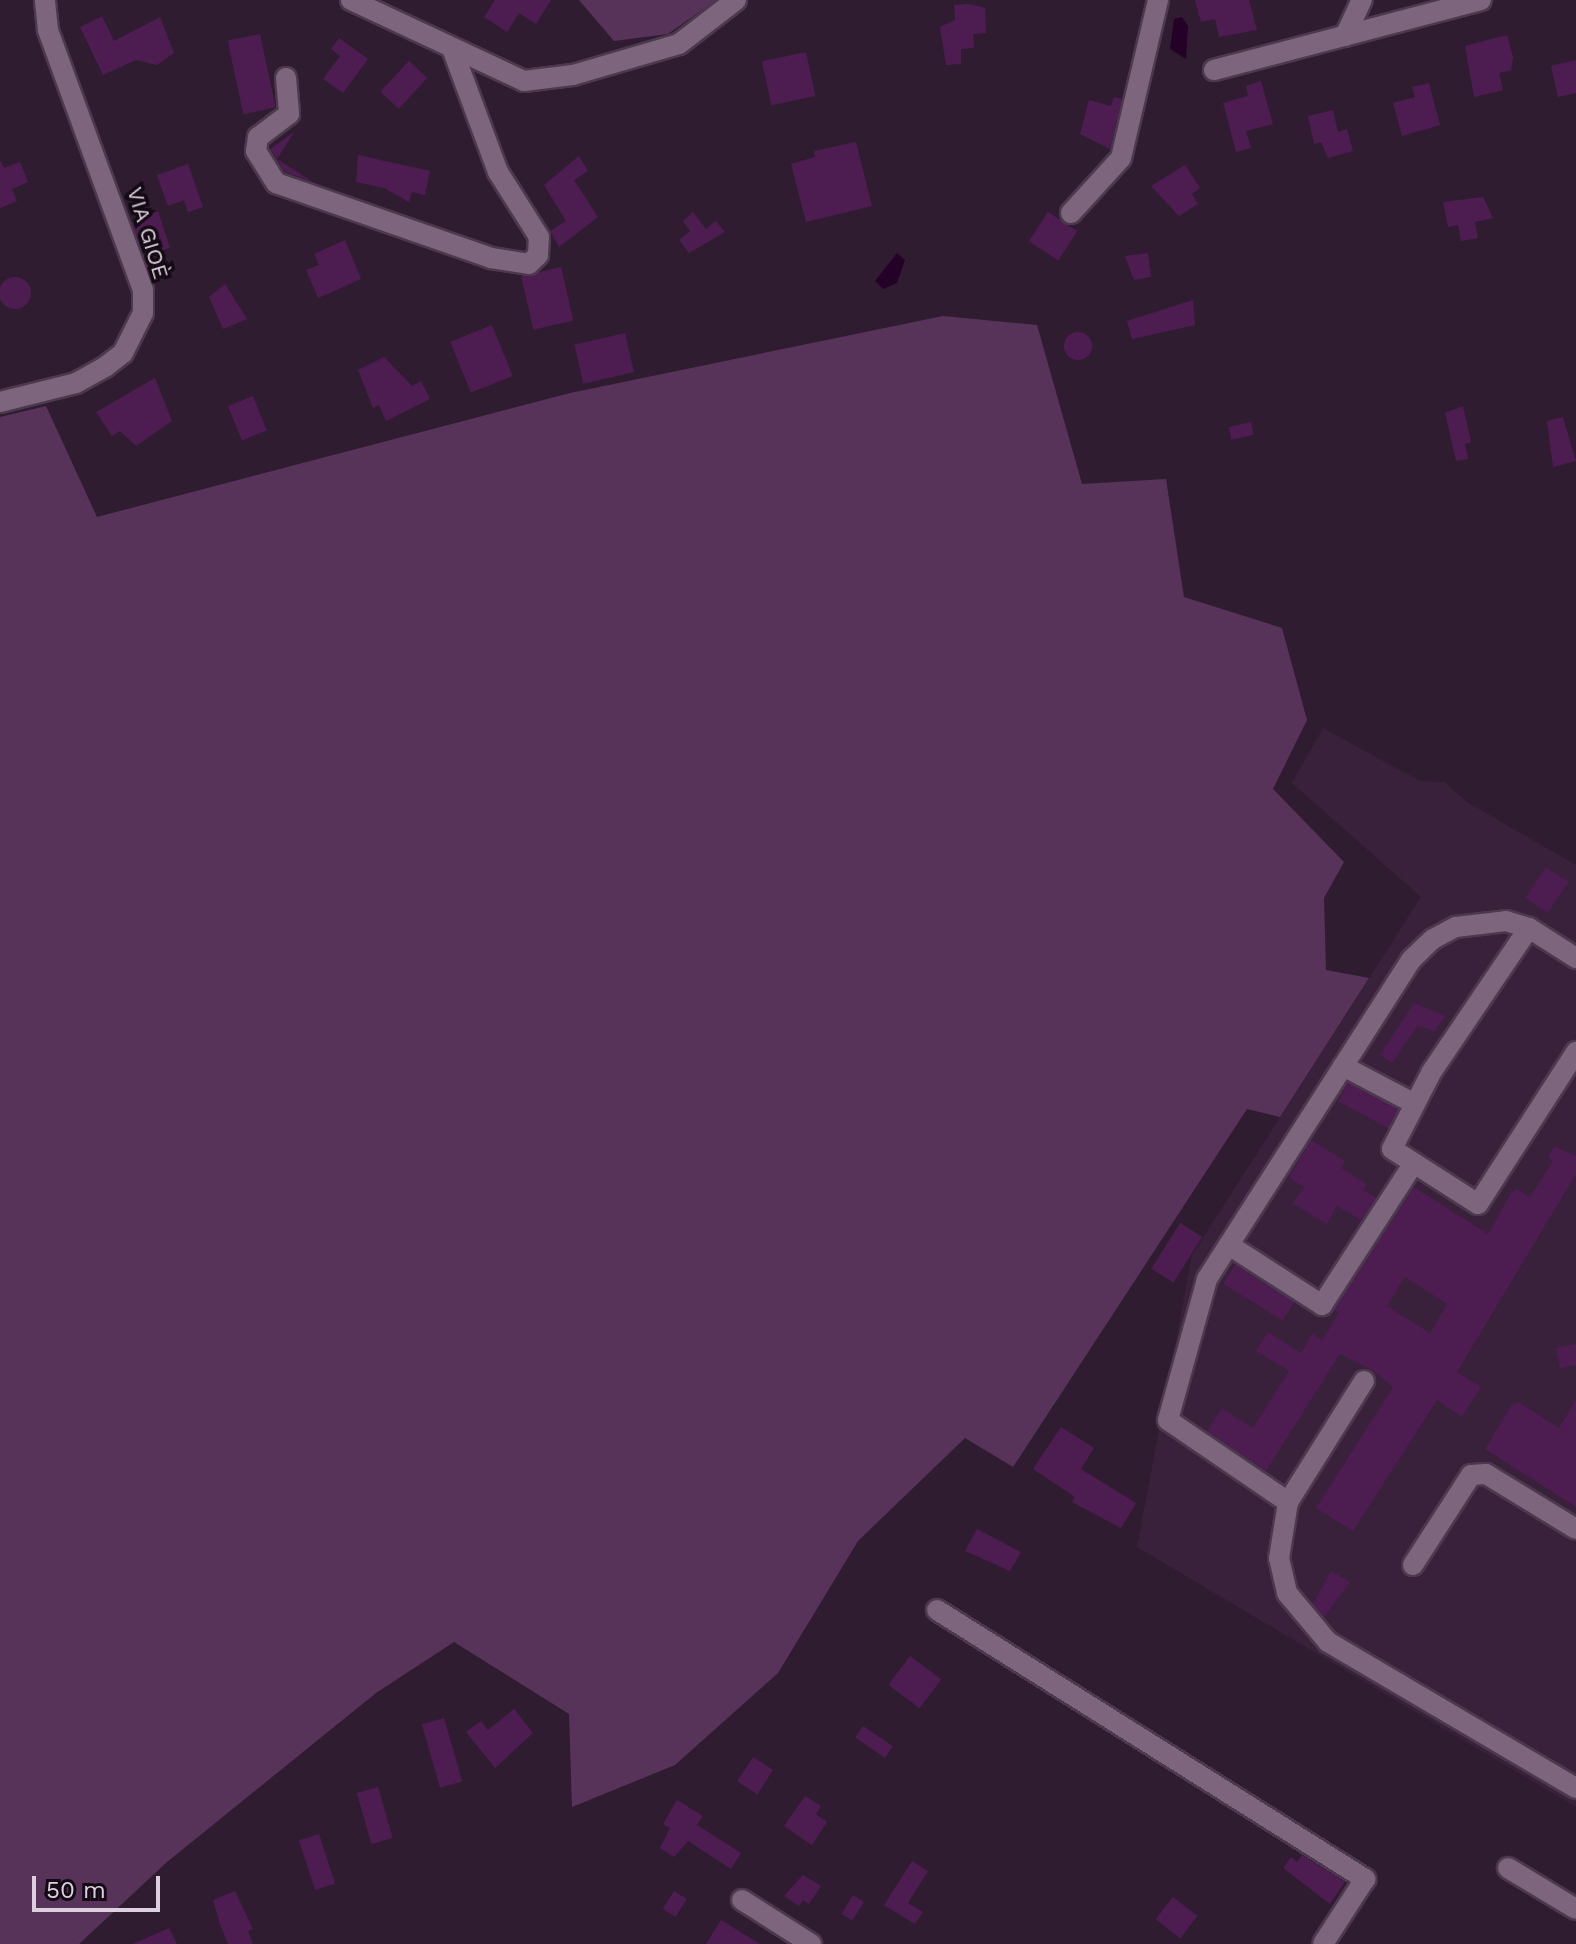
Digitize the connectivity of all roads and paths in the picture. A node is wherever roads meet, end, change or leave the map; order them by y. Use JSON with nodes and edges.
{"nodes":[{"id":1,"x":45,"y":0,"type":"edge"},
{"id":2,"x":351,"y":0,"type":"edge"},
{"id":3,"x":736,"y":0,"type":"edge"},
{"id":4,"x":1158,"y":0,"type":"edge"},
{"id":5,"x":1362,"y":0,"type":"edge"},
{"id":6,"x":1481,"y":0,"type":"edge"},
{"id":7,"x":1345,"y":36,"type":"junction"},
{"id":8,"x":453,"y":51,"type":"junction"},
{"id":9,"x":1214,"y":70,"type":"dead end"},
{"id":10,"x":286,"y":78,"type":"dead end"},
{"id":11,"x":1071,"y":213,"type":"dead end"},
{"id":12,"x":0,"y":402,"type":"edge"},
{"id":13,"x":1529,"y":928,"type":"junction"},
{"id":14,"x":1576,"y":958,"type":"edge"},
{"id":15,"x":1576,"y":1052,"type":"edge"},
{"id":16,"x":1343,"y":1066,"type":"junction"},
{"id":17,"x":1415,"y":1104,"type":"junction"},
{"id":18,"x":1414,"y":1163,"type":"junction"},
{"id":19,"x":1229,"y":1245,"type":"junction"},
{"id":20,"x":1364,"y":1381,"type":"dead end"},
{"id":21,"x":1288,"y":1502,"type":"junction"},
{"id":22,"x":1576,"y":1529,"type":"edge"},
{"id":23,"x":1413,"y":1565,"type":"dead end"},
{"id":24,"x":937,"y":1610,"type":"dead end"},
{"id":25,"x":1576,"y":1788,"type":"edge"},
{"id":26,"x":1508,"y":1868,"type":"dead end"},
{"id":27,"x":742,"y":1900,"type":"dead end"},
{"id":28,"x":1576,"y":1909,"type":"edge"},
{"id":29,"x":811,"y":1944,"type":"edge"},
{"id":30,"x":1323,"y":1944,"type":"edge"}],
"edges":[{"from":1,"to":12,"type":"street","name":"VIA GIOÈ"},
{"from":2,"to":8,"type":"street"},
{"from":3,"to":8,"type":"street"},
{"from":4,"to":11,"type":"street"},
{"from":5,"to":7,"type":"street"},
{"from":6,"to":7,"type":"street"},
{"from":7,"to":9,"type":"street"},
{"from":8,"to":10,"type":"street"},
{"from":13,"to":14,"type":"street"},
{"from":13,"to":16,"type":"street"},
{"from":13,"to":17,"type":"street"},
{"from":15,"to":18,"type":"street"},
{"from":16,"to":17,"type":"street"},
{"from":16,"to":19,"type":"street"},
{"from":17,"to":18,"type":"street"},
{"from":18,"to":19,"type":"street"},
{"from":19,"to":21,"type":"street"},
{"from":20,"to":21,"type":"street"},
{"from":21,"to":25,"type":"street"},
{"from":22,"to":23,"type":"street"},
{"from":24,"to":30,"type":"street"},
{"from":26,"to":28,"type":"street"},
{"from":27,"to":29,"type":"street"}]}
